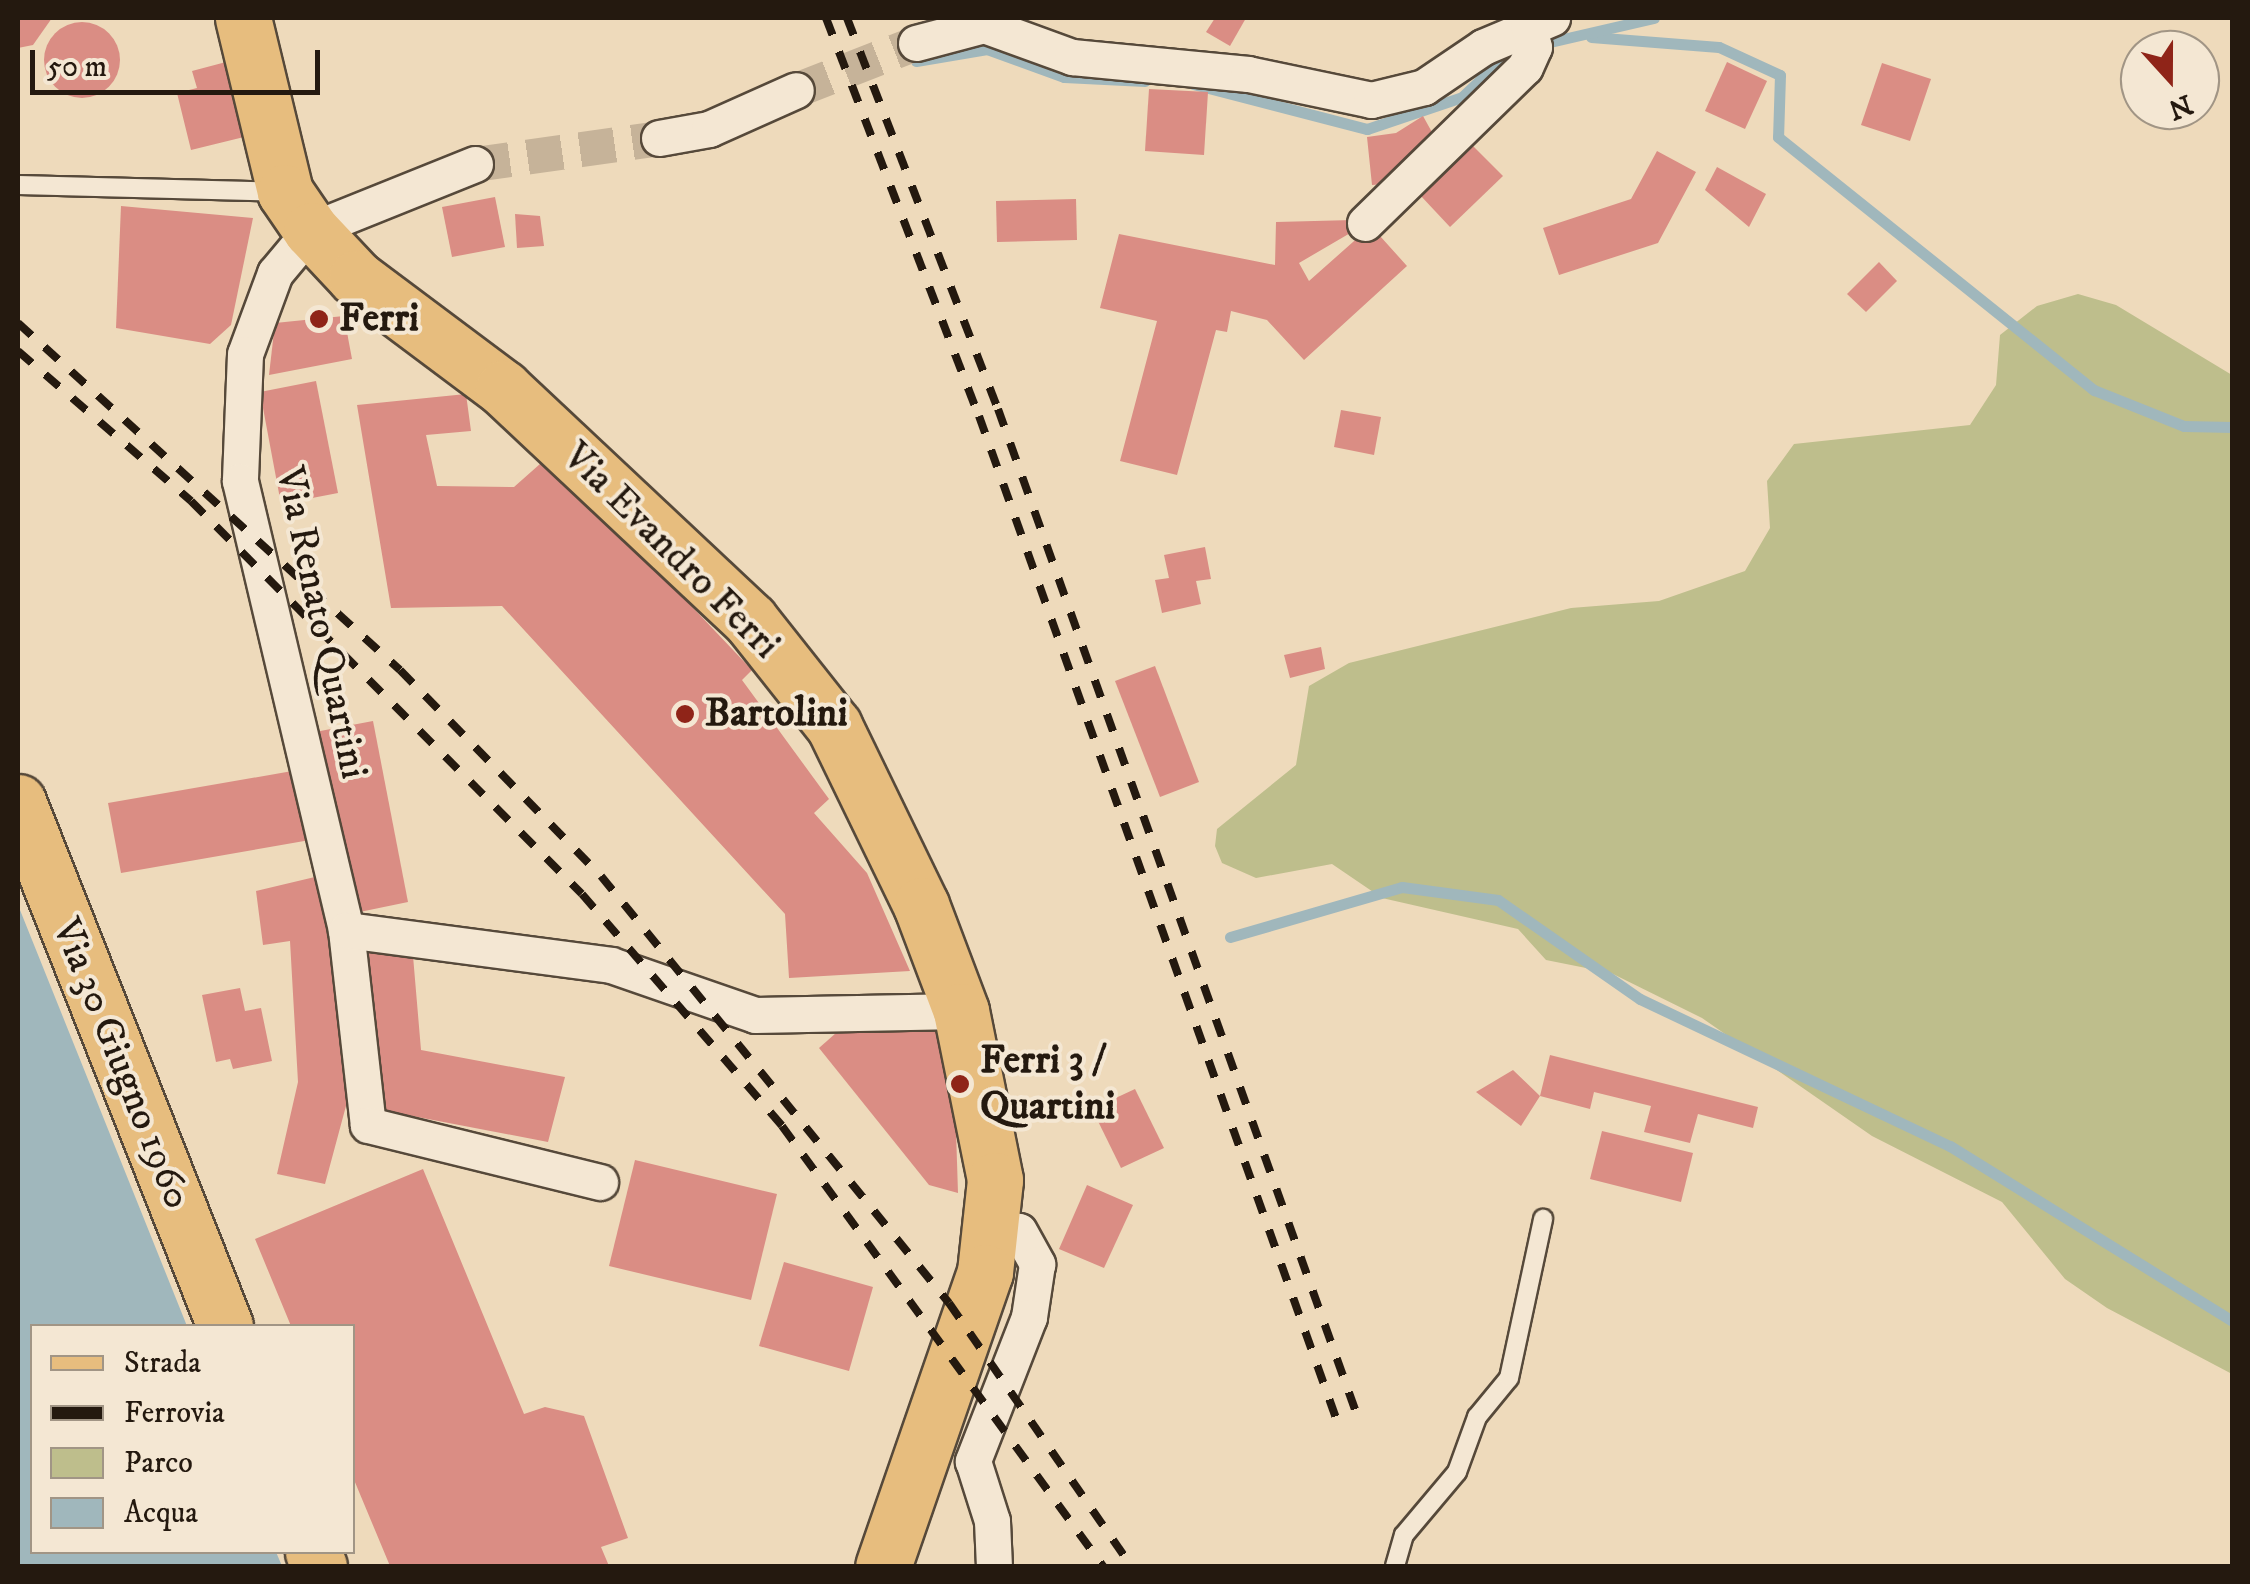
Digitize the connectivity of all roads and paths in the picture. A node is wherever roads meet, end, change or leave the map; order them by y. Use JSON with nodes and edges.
{"nodes":[{"id":1,"x":243,"y":18,"type":"edge"},
{"id":2,"x":1540,"y":21,"type":"edge"},
{"id":3,"x":916,"y":44,"type":"tunnel mouth"},
{"id":4,"x":796,"y":90,"type":"tunnel mouth"},
{"id":5,"x":659,"y":138,"type":"tunnel mouth"},
{"id":6,"x":475,"y":164,"type":"tunnel mouth"},
{"id":7,"x":18,"y":185,"type":"edge"},
{"id":8,"x":298,"y":211,"type":"junction"},
{"id":9,"x":1365,"y":223,"type":"dead end"},
{"id":10,"x":18,"y":802,"type":"edge"},
{"id":11,"x":346,"y":930,"type":"junction"},
{"id":12,"x":960,"y":1011,"type":"junction"},
{"id":13,"x":600,"y":1182,"type":"dead end"},
{"id":14,"x":1543,"y":1219,"type":"dead end"},
{"id":15,"x":990,"y":1226,"type":"junction"},
{"id":16,"x":223,"y":1324,"type":"edge"},
{"id":17,"x":883,"y":1566,"type":"edge"},
{"id":18,"x":994,"y":1566,"type":"edge"},
{"id":19,"x":1395,"y":1566,"type":"edge"}],
"edges":[{"from":1,"to":8,"type":"main road","name":"Via Evandro Ferri"},
{"from":2,"to":3,"type":"street"},
{"from":2,"to":9,"type":"street"},
{"from":4,"to":5,"type":"street"},
{"from":6,"to":8,"type":"street"},
{"from":7,"to":8,"type":"lane"},
{"from":8,"to":11,"type":"street","name":"Via Renato Quartini"},
{"from":8,"to":12,"type":"main road","name":"Via Evandro Ferri"},
{"from":10,"to":16,"type":"main road","name":"Via 30 Giugno 1960"},
{"from":11,"to":12,"type":"street"},
{"from":11,"to":13,"type":"street","name":"Via Renato Quartini"},
{"from":12,"to":15,"type":"main road","name":"Via Evandro Ferri"},
{"from":14,"to":19,"type":"lane"},
{"from":15,"to":17,"type":"main road","name":"Via Evandro Ferri"},
{"from":15,"to":18,"type":"street"}]}
